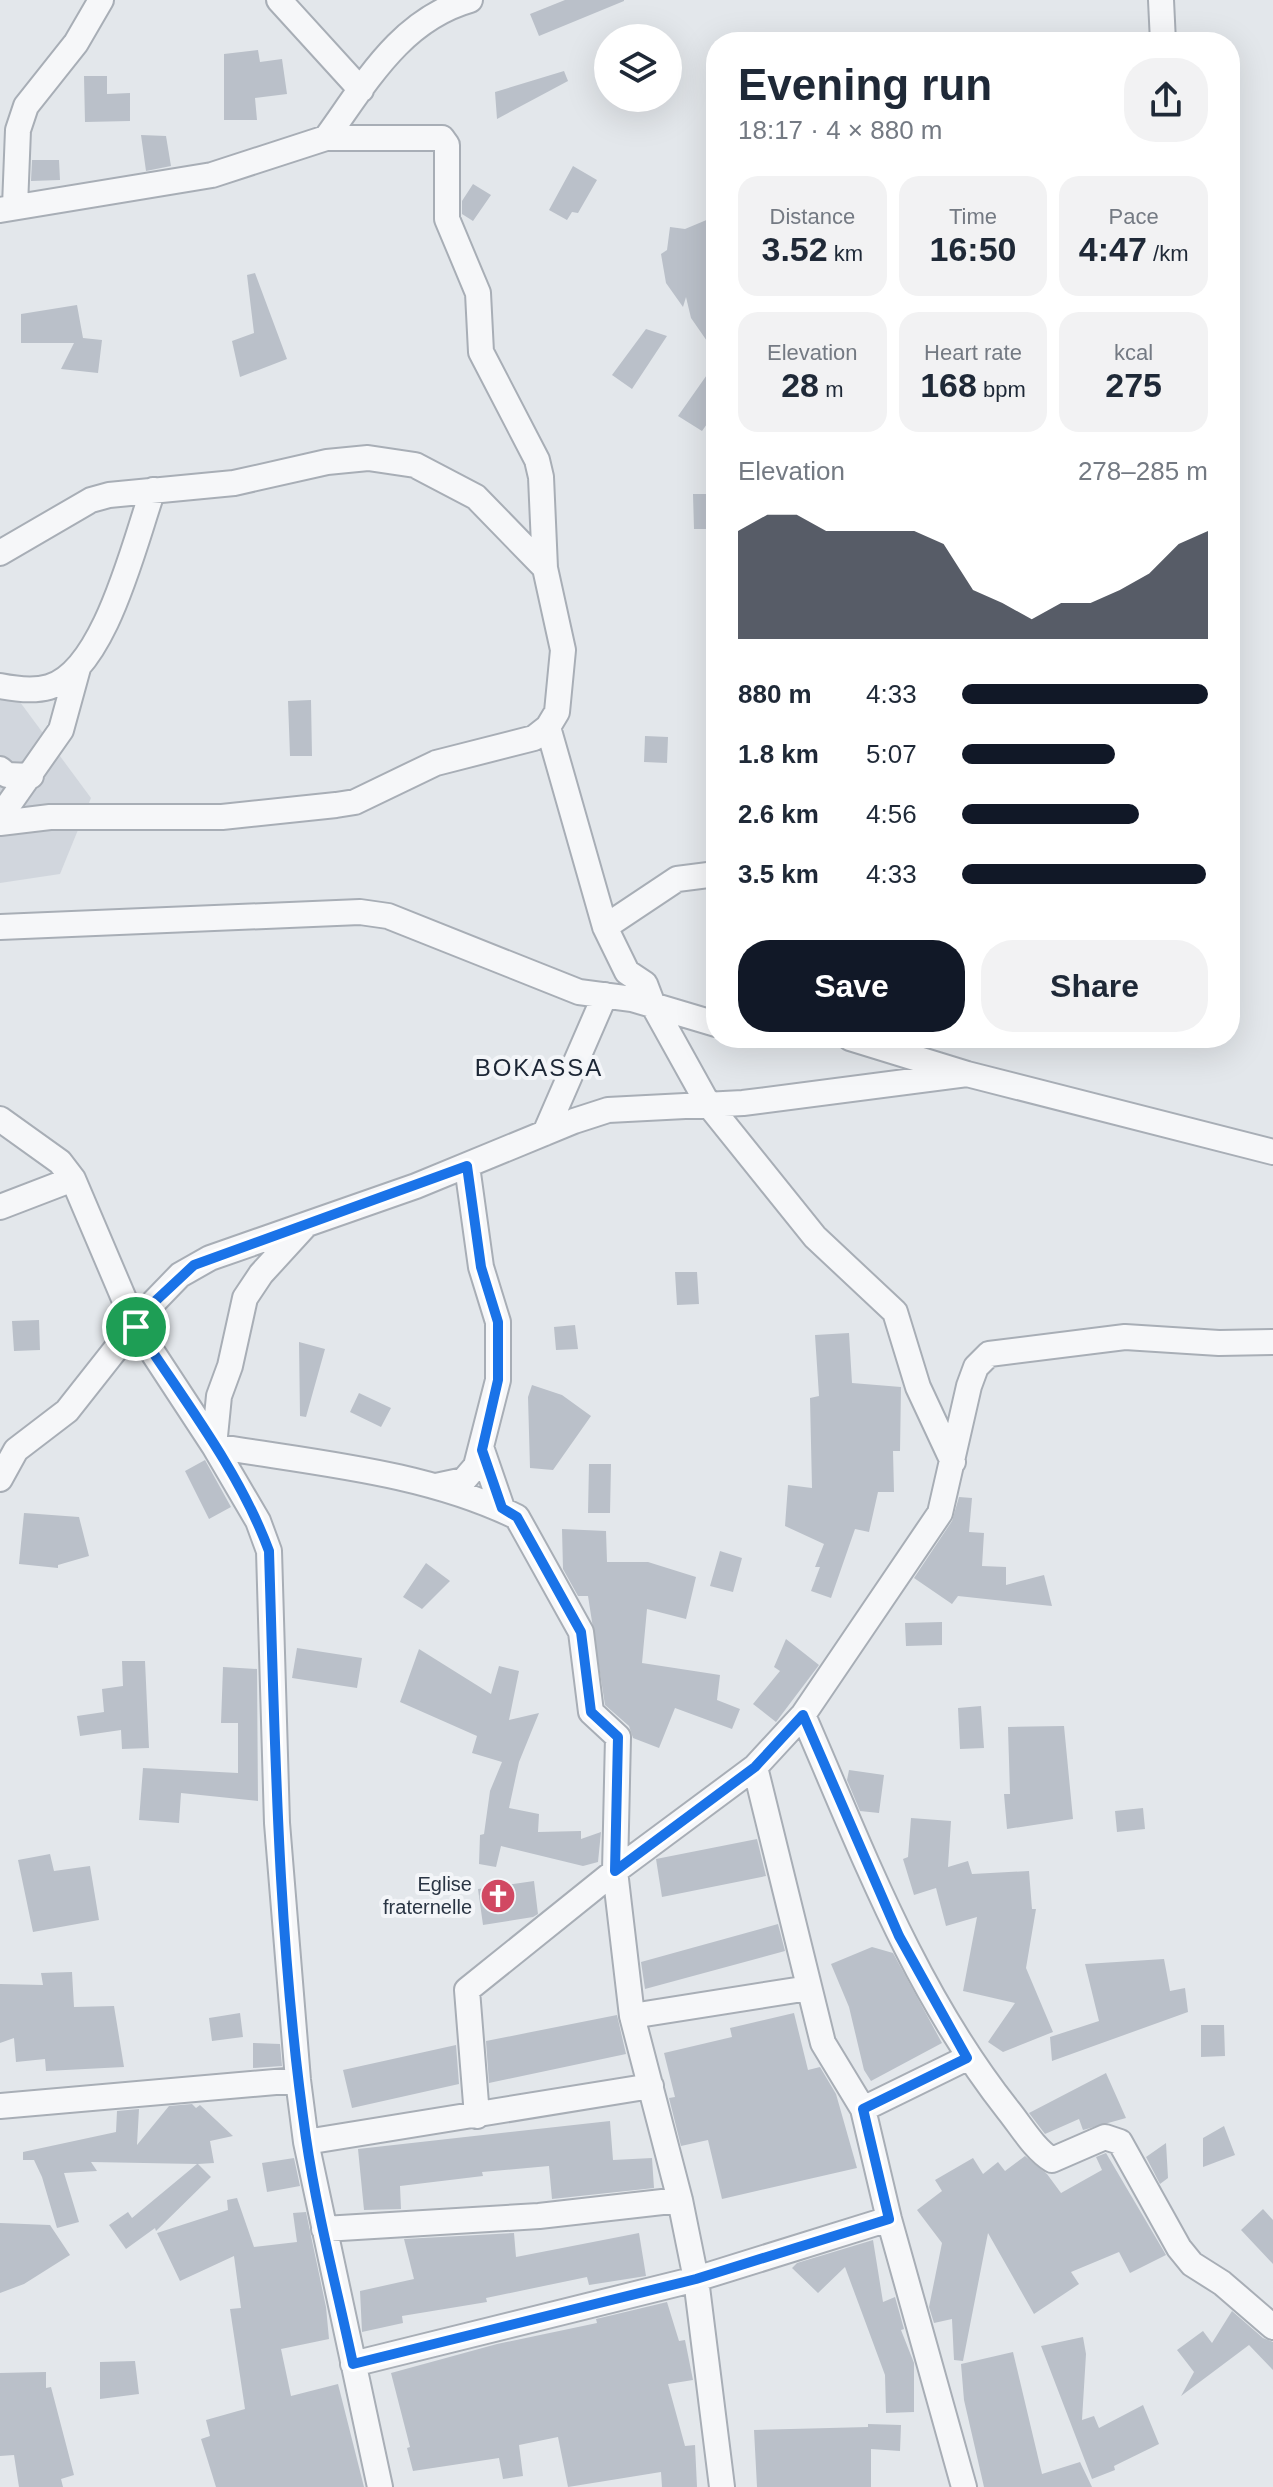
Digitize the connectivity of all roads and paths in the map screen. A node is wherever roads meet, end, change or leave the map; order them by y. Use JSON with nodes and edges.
{"nodes":[{"id":1,"x":101,"y":0,"type":"edge"},
{"id":2,"x":279,"y":0,"type":"edge"},
{"id":3,"x":1161,"y":0,"type":"edge"},
{"id":4,"x":458,"y":2,"type":"edge"},
{"id":5,"x":1163,"y":32,"type":"edge"},
{"id":6,"x":361,"y":90,"type":"junction"},
{"id":7,"x":326,"y":138,"type":"junction"},
{"id":8,"x":8,"y":208,"type":"edge"},
{"id":9,"x":153,"y":490,"type":"junction"},
{"id":10,"x":0,"y":553,"type":"edge"},
{"id":11,"x":545,"y":568,"type":"junction"},
{"id":12,"x":78,"y":668,"type":"junction"},
{"id":13,"x":0,"y":686,"type":"edge"},
{"id":14,"x":548,"y":727,"type":"junction"},
{"id":15,"x":0,"y":769,"type":"edge"},
{"id":16,"x":31,"y":776,"type":"junction"},
{"id":17,"x":0,"y":820,"type":"edge"},
{"id":18,"x":706,"y":875,"type":"edge"},
{"id":19,"x":0,"y":927,"type":"edge"},
{"id":20,"x":605,"y":927,"type":"junction"},
{"id":21,"x":605,"y":995,"type":"junction"},
{"id":22,"x":653,"y":1005,"type":"junction"},
{"id":23,"x":706,"y":1021,"type":"edge"},
{"id":24,"x":882,"y":1048,"type":"edge"},
{"id":25,"x":967,"y":1074,"type":"junction"},
{"id":26,"x":708,"y":1104,"type":"junction"},
{"id":27,"x":0,"y":1119,"type":"edge"},
{"id":28,"x":545,"y":1133,"type":"junction"},
{"id":29,"x":1273,"y":1152,"type":"edge"},
{"id":30,"x":467,"y":1166,"type":"junction"},
{"id":31,"x":73,"y":1179,"type":"junction"},
{"id":32,"x":0,"y":1207,"type":"edge"},
{"id":33,"x":304,"y":1227,"type":"junction"},
{"id":34,"x":136,"y":1327,"type":"junction"},
{"id":35,"x":1273,"y":1342,"type":"edge"},
{"id":36,"x":214,"y":1446,"type":"junction"},
{"id":37,"x":482,"y":1450,"type":"junction"},
{"id":38,"x":953,"y":1462,"type":"junction"},
{"id":39,"x":0,"y":1479,"type":"edge"},
{"id":40,"x":435,"y":1486,"type":"junction"},
{"id":41,"x":502,"y":1508,"type":"junction"},
{"id":42,"x":803,"y":1715,"type":"junction"},
{"id":43,"x":755,"y":1767,"type":"junction"},
{"id":44,"x":615,"y":1871,"type":"junction"},
{"id":45,"x":809,"y":1988,"type":"junction"},
{"id":46,"x":632,"y":2016,"type":"junction"},
{"id":47,"x":967,"y":2058,"type":"junction"},
{"id":48,"x":298,"y":2080,"type":"junction"},
{"id":49,"x":651,"y":2086,"type":"junction"},
{"id":50,"x":0,"y":2106,"type":"edge"},
{"id":51,"x":863,"y":2109,"type":"junction"},
{"id":52,"x":477,"y":2116,"type":"junction"},
{"id":53,"x":306,"y":2142,"type":"junction"},
{"id":54,"x":680,"y":2200,"type":"junction"},
{"id":55,"x":889,"y":2219,"type":"junction"},
{"id":56,"x":324,"y":2229,"type":"junction"},
{"id":57,"x":696,"y":2279,"type":"junction"},
{"id":58,"x":1273,"y":2327,"type":"edge"},
{"id":59,"x":353,"y":2364,"type":"junction"},
{"id":60,"x":380,"y":2487,"type":"edge"},
{"id":61,"x":722,"y":2487,"type":"edge"},
{"id":62,"x":964,"y":2487,"type":"edge"}],
"edges":[{"from":1,"to":8,"type":"street"},
{"from":2,"to":6,"type":"street"},
{"from":3,"to":5,"type":"street"},
{"from":4,"to":6,"type":"street"},
{"from":6,"to":7,"type":"street"},
{"from":7,"to":8,"type":"street"},
{"from":7,"to":11,"type":"street"},
{"from":9,"to":10,"type":"street"},
{"from":9,"to":11,"type":"street"},
{"from":9,"to":12,"type":"street"},
{"from":11,"to":14,"type":"street"},
{"from":12,"to":13,"type":"street"},
{"from":12,"to":16,"type":"street"},
{"from":14,"to":17,"type":"street"},
{"from":14,"to":20,"type":"street"},
{"from":15,"to":16,"type":"street"},
{"from":16,"to":17,"type":"street"},
{"from":18,"to":20,"type":"street"},
{"from":19,"to":21,"type":"street"},
{"from":20,"to":22,"type":"street"},
{"from":21,"to":22,"type":"street"},
{"from":21,"to":28,"type":"street"},
{"from":22,"to":23,"type":"street"},
{"from":22,"to":26,"type":"street"},
{"from":24,"to":25,"type":"street"},
{"from":25,"to":26,"type":"street"},
{"from":25,"to":29,"type":"street"},
{"from":26,"to":28,"type":"street"},
{"from":26,"to":38,"type":"street"},
{"from":27,"to":31,"type":"street"},
{"from":28,"to":30,"type":"street"},
{"from":30,"to":33,"type":"street"},
{"from":30,"to":37,"type":"street"},
{"from":31,"to":32,"type":"street"},
{"from":31,"to":34,"type":"street"},
{"from":33,"to":34,"type":"street"},
{"from":33,"to":36,"type":"street"},
{"from":34,"to":36,"type":"street"},
{"from":34,"to":39,"type":"street"},
{"from":35,"to":38,"type":"street"},
{"from":36,"to":40,"type":"street"},
{"from":36,"to":48,"type":"street"},
{"from":37,"to":40,"type":"street"},
{"from":37,"to":41,"type":"street"},
{"from":38,"to":42,"type":"street"},
{"from":40,"to":41,"type":"street"},
{"from":41,"to":44,"type":"street"},
{"from":42,"to":43,"type":"street"},
{"from":42,"to":47,"type":"street"},
{"from":43,"to":44,"type":"street"},
{"from":43,"to":45,"type":"street"},
{"from":44,"to":46,"type":"street"},
{"from":44,"to":52,"type":"street"},
{"from":45,"to":46,"type":"street"},
{"from":45,"to":51,"type":"street"},
{"from":46,"to":49,"type":"street"},
{"from":47,"to":51,"type":"street"},
{"from":47,"to":58,"type":"street"},
{"from":48,"to":50,"type":"street"},
{"from":48,"to":53,"type":"street"},
{"from":49,"to":52,"type":"street"},
{"from":49,"to":54,"type":"street"},
{"from":51,"to":55,"type":"street"},
{"from":52,"to":53,"type":"street"},
{"from":53,"to":56,"type":"street"},
{"from":54,"to":56,"type":"street"},
{"from":54,"to":57,"type":"street"},
{"from":55,"to":57,"type":"street"},
{"from":55,"to":62,"type":"street"},
{"from":56,"to":59,"type":"street"},
{"from":57,"to":59,"type":"street"},
{"from":57,"to":61,"type":"street"},
{"from":59,"to":60,"type":"street"}]}
